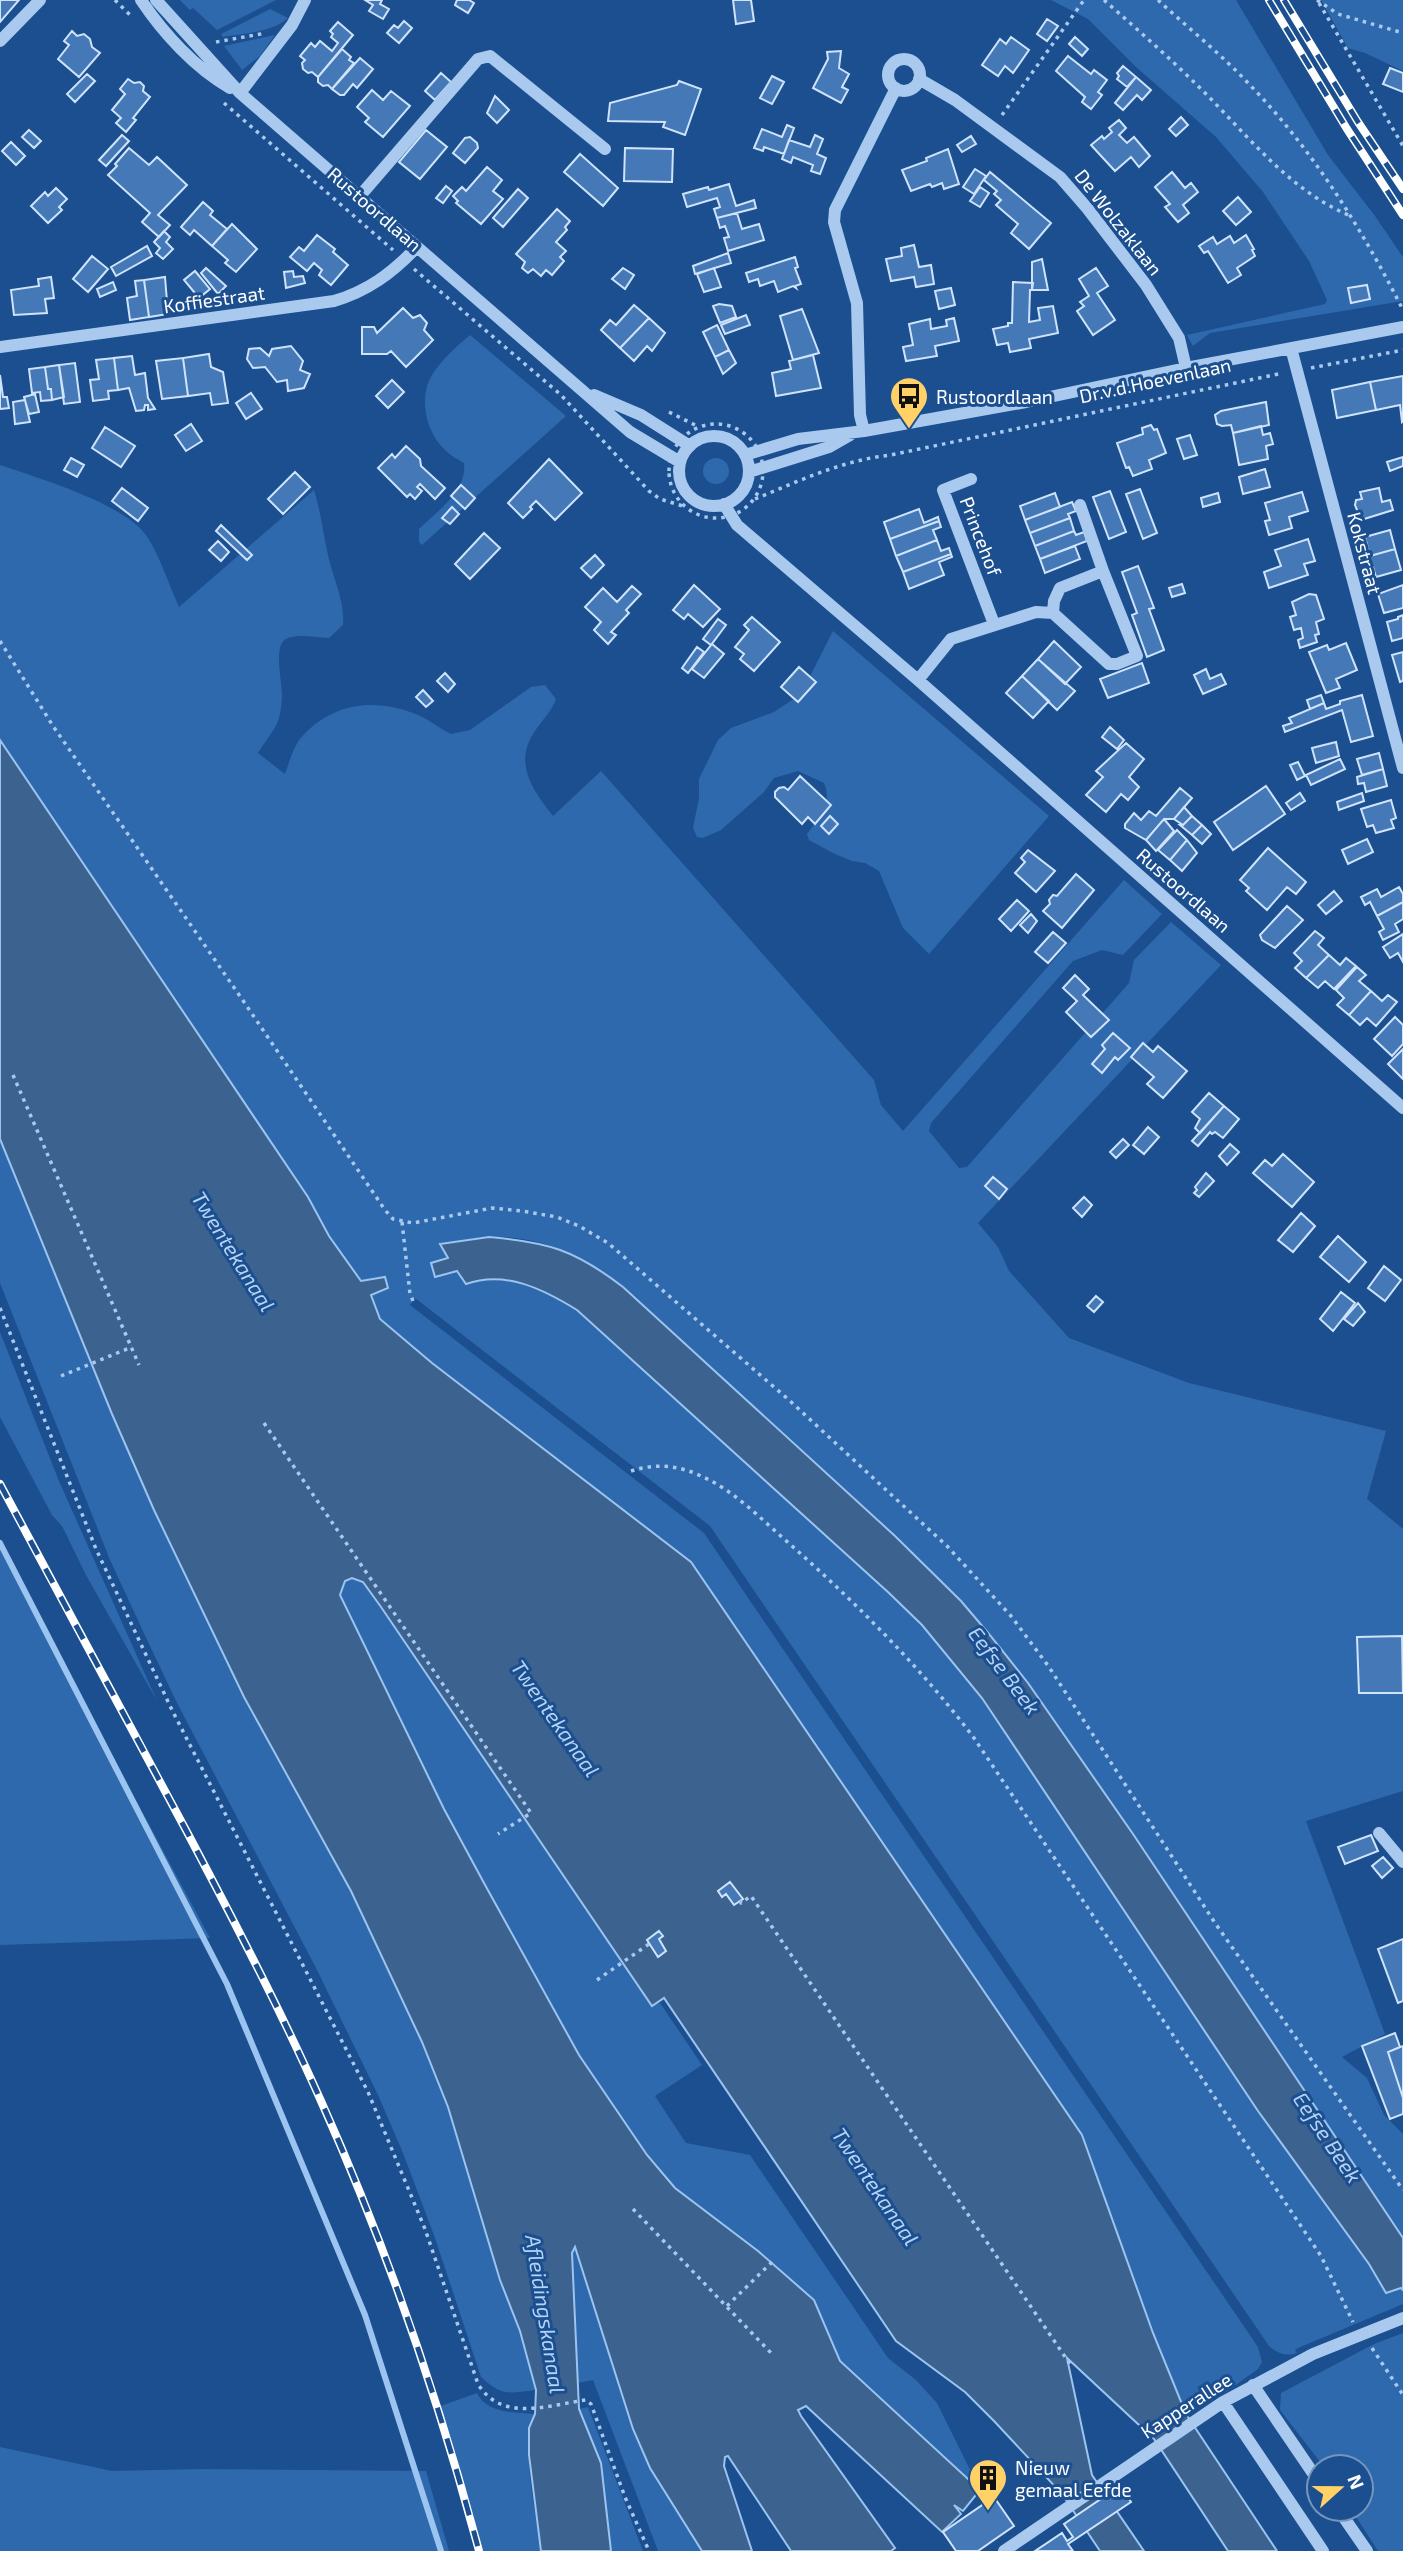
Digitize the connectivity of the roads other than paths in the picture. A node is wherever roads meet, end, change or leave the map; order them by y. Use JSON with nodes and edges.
{"nodes":[{"id":1,"x":40,"y":0,"type":"edge"},
{"id":2,"x":141,"y":0,"type":"edge"},
{"id":3,"x":156,"y":0,"type":"edge"},
{"id":4,"x":305,"y":0,"type":"edge"},
{"id":5,"x":0,"y":41,"type":"edge"},
{"id":6,"x":919,"y":79,"type":"junction"},
{"id":7,"x":896,"y":88,"type":"junction"},
{"id":8,"x":240,"y":93,"type":"junction"},
{"id":9,"x":605,"y":149,"type":"dead end"},
{"id":10,"x":359,"y":197,"type":"junction"},
{"id":11,"x":416,"y":248,"type":"junction"},
{"id":12,"x":1403,"y":327,"type":"edge"},
{"id":13,"x":0,"y":347,"type":"edge"},
{"id":14,"x":1291,"y":348,"type":"junction"},
{"id":15,"x":1185,"y":368,"type":"junction"},
{"id":16,"x":585,"y":391,"type":"junction"},
{"id":17,"x":858,"y":432,"type":"junction"},
{"id":18,"x":685,"y":443,"type":"junction"},
{"id":19,"x":745,"y":454,"type":"junction"},
{"id":20,"x":676,"y":459,"type":"junction"},
{"id":21,"x":748,"y":472,"type":"junction"},
{"id":22,"x":971,"y":479,"type":"dead end"},
{"id":23,"x":724,"y":504,"type":"junction"},
{"id":24,"x":1080,"y":506,"type":"dead end"},
{"id":25,"x":1103,"y":571,"type":"junction"},
{"id":26,"x":1053,"y":613,"type":"junction"},
{"id":27,"x":994,"y":624,"type":"junction"},
{"id":28,"x":918,"y":680,"type":"junction"},
{"id":29,"x":1403,"y":768,"type":"edge"},
{"id":30,"x":1403,"y":1108,"type":"edge"},
{"id":31,"x":1379,"y":1833,"type":"dead end"},
{"id":32,"x":1403,"y":1862,"type":"edge"},
{"id":33,"x":1403,"y":2318,"type":"edge"},
{"id":34,"x":1253,"y":2385,"type":"junction"},
{"id":35,"x":1223,"y":2402,"type":"junction"},
{"id":36,"x":1305,"y":2461,"type":"edge"},
{"id":37,"x":1348,"y":2523,"type":"edge"},
{"id":38,"x":1004,"y":2551,"type":"edge"},
{"id":39,"x":1323,"y":2551,"type":"edge"},
{"id":40,"x":1367,"y":2551,"type":"edge"}],
"edges":[{"from":1,"to":5,"type":"street"},
{"from":2,"to":8,"type":"street","name":"Rustoordlaan"},
{"from":3,"to":8,"type":"street","name":"Rustoordlaan"},
{"from":4,"to":8,"type":"street"},
{"from":6,"to":7,"type":"street"},
{"from":6,"to":7,"type":"street","name":"De Wolzaklaan"},
{"from":6,"to":15,"type":"street","name":"De Wolzaklaan"},
{"from":7,"to":17,"type":"street","name":"De Wolzaklaan"},
{"from":8,"to":10,"type":"street","name":"Rustoordlaan"},
{"from":9,"to":10,"type":"street"},
{"from":10,"to":11,"type":"street","name":"Rustoordlaan"},
{"from":11,"to":13,"type":"street","name":"Koffiestraat"},
{"from":11,"to":16,"type":"street","name":"Rustoordlaan"},
{"from":12,"to":14,"type":"street","name":"Dr.v.d.Hoevenlaan"},
{"from":14,"to":15,"type":"street","name":"Dr.v.d.Hoevenlaan"},
{"from":14,"to":29,"type":"street","name":"Kokstraat"},
{"from":15,"to":17,"type":"street","name":"Dr.v.d.Hoevenlaan"},
{"from":16,"to":18,"type":"street","name":"Rustoordlaan"},
{"from":16,"to":20,"type":"street","name":"Rustoordlaan"},
{"from":17,"to":19,"type":"street","name":"Dr.v.d.Hoevenlaan"},
{"from":17,"to":21,"type":"street","name":"Dr.v.d.Hoevenlaan"},
{"from":18,"to":19,"type":"street"},
{"from":18,"to":20,"type":"street"},
{"from":19,"to":21,"type":"street"},
{"from":20,"to":23,"type":"street"},
{"from":21,"to":23,"type":"street"},
{"from":22,"to":27,"type":"street","name":"Princehof"},
{"from":23,"to":28,"type":"street","name":"Rustoordlaan"},
{"from":24,"to":25,"type":"street"},
{"from":25,"to":26,"type":"street"},
{"from":25,"to":26,"type":"street"},
{"from":26,"to":27,"type":"street"},
{"from":27,"to":28,"type":"street"},
{"from":28,"to":30,"type":"street","name":"Rustoordlaan"},
{"from":31,"to":32,"type":"street"},
{"from":33,"to":34,"type":"street","name":"Kapperallee"},
{"from":34,"to":35,"type":"street","name":"Kapperallee"},
{"from":34,"to":36,"type":"street"},
{"from":35,"to":38,"type":"street","name":"Kapperallee"},
{"from":35,"to":39,"type":"street"},
{"from":37,"to":40,"type":"street"}]}
